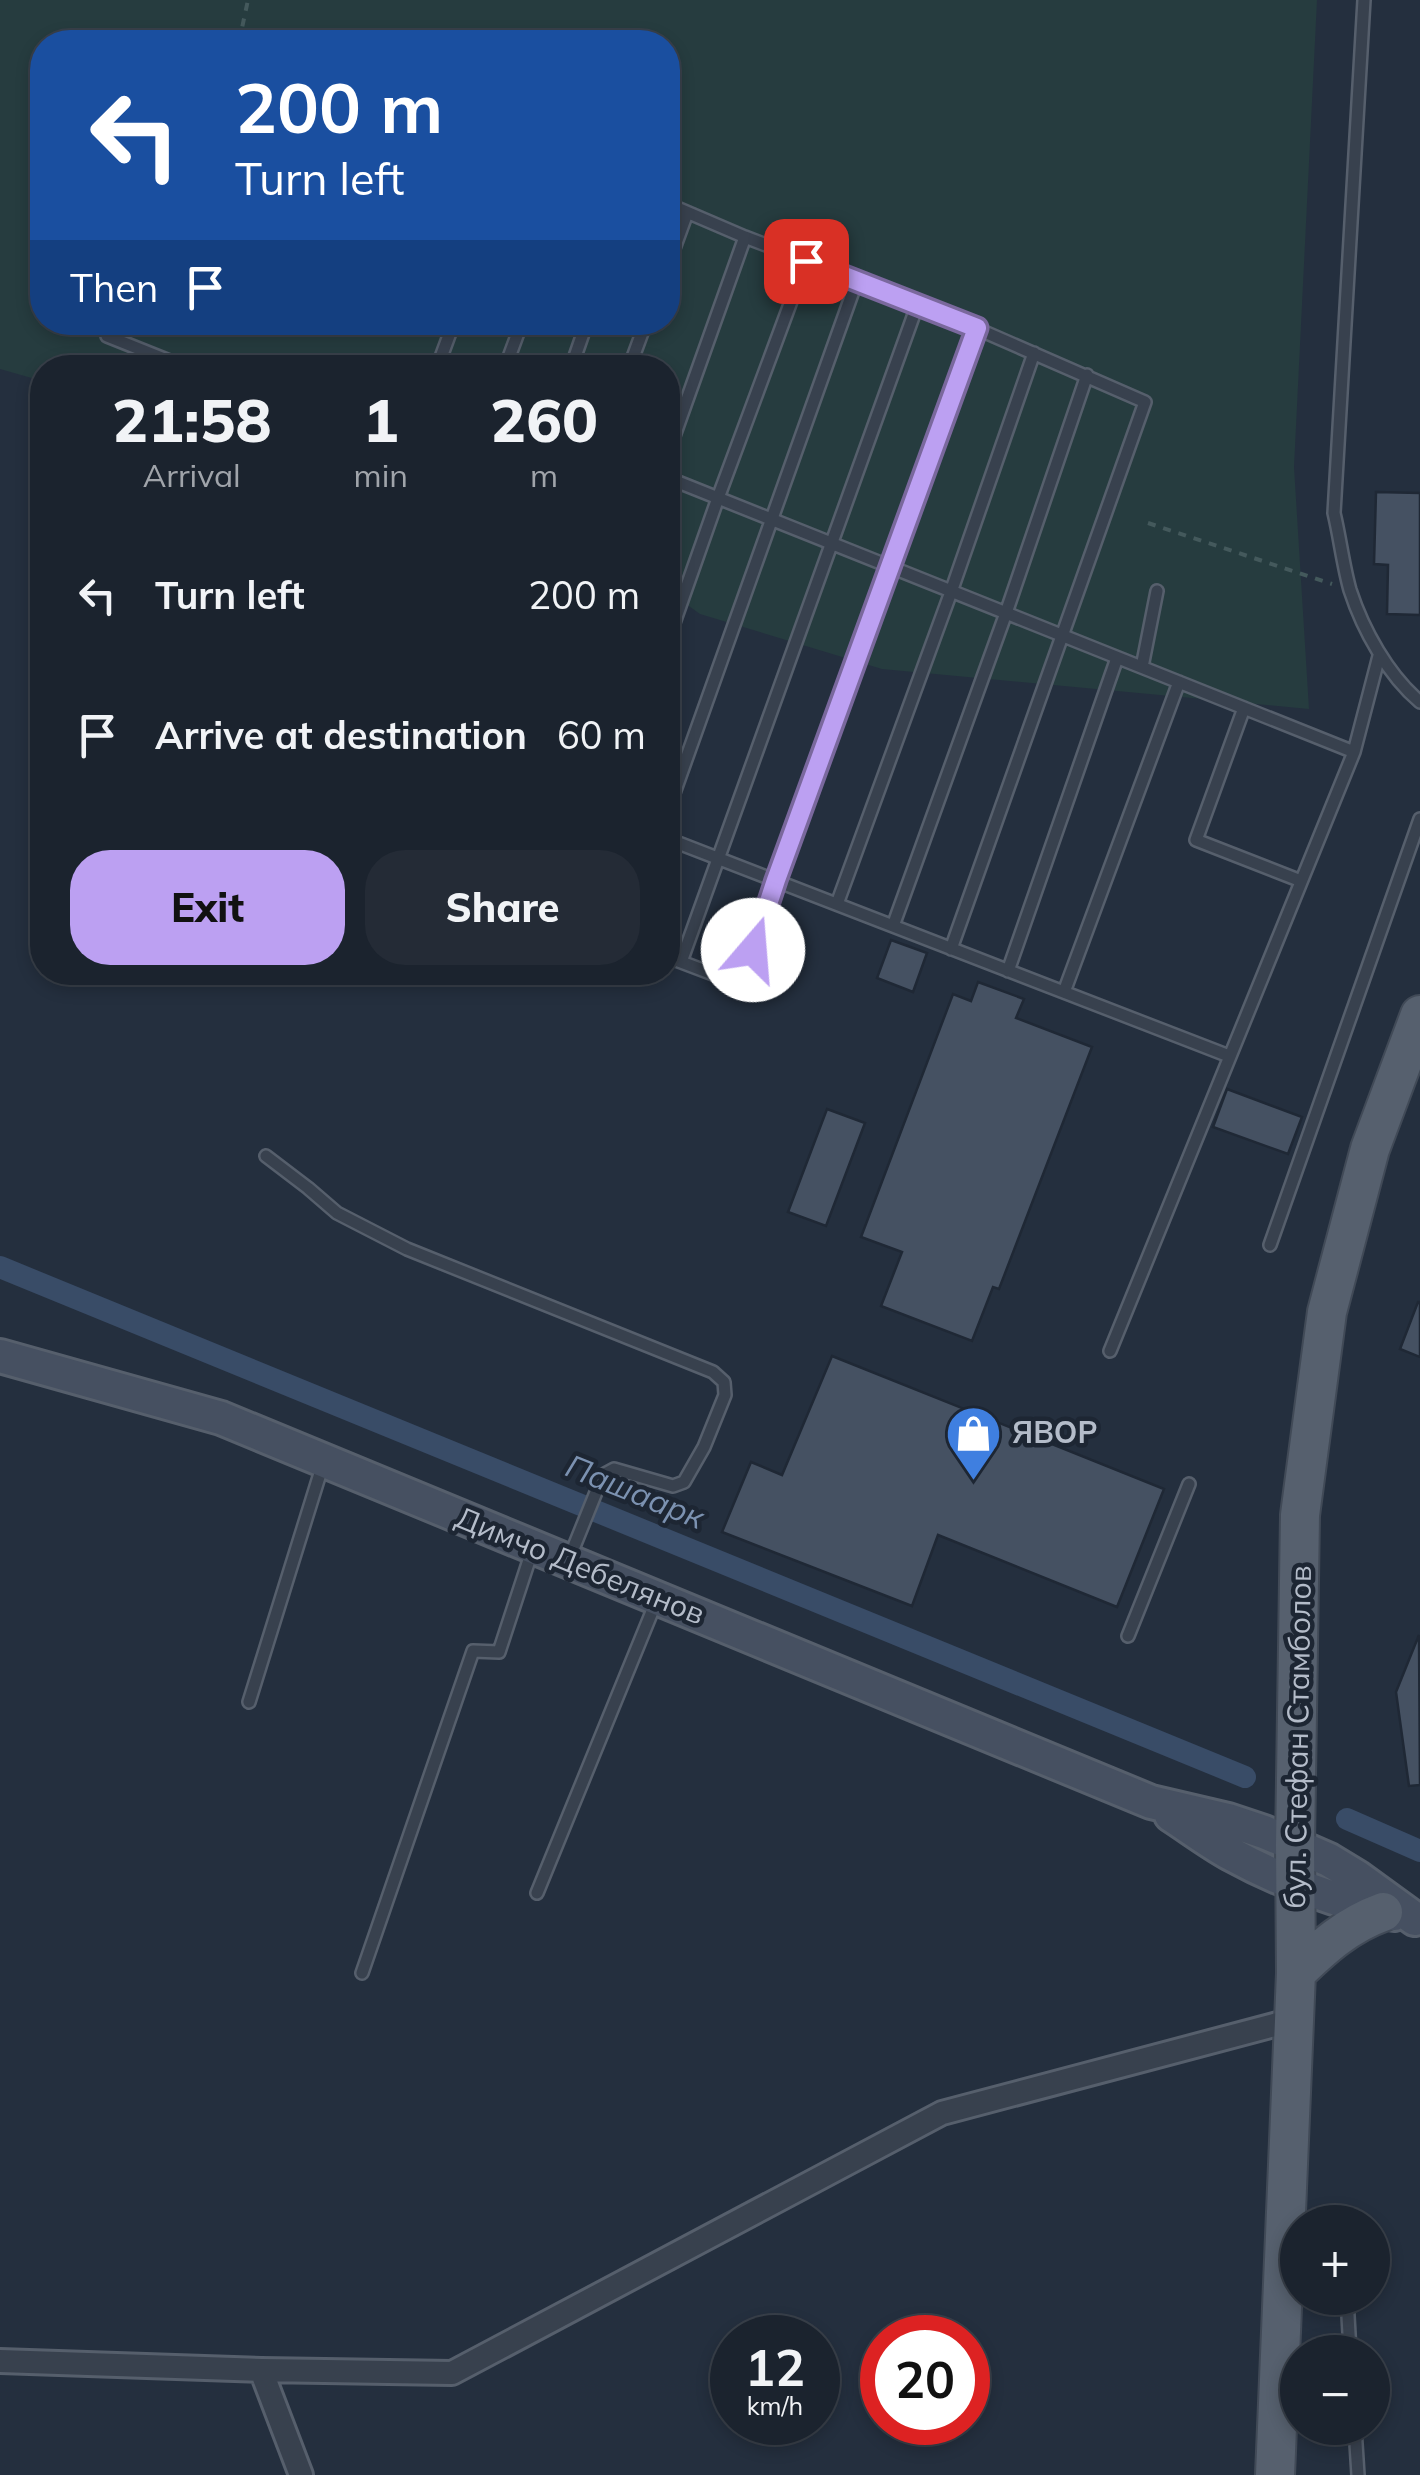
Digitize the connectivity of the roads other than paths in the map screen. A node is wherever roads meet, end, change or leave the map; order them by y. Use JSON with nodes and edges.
{"nodes":[{"id":1,"x":1364,"y":0,"type":"edge"},
{"id":2,"x":680,"y":210,"type":"edge"},
{"id":3,"x":687,"y":213,"type":"junction"},
{"id":4,"x":680,"y":232,"type":"edge"},
{"id":5,"x":745,"y":237,"type":"junction"},
{"id":6,"x":806,"y":261,"type":"junction"},
{"id":7,"x":858,"y":280,"type":"junction"},
{"id":8,"x":918,"y":303,"type":"junction"},
{"id":9,"x":977,"y":328,"type":"junction"},
{"id":10,"x":107,"y":336,"type":"dead end"},
{"id":11,"x":1034,"y":353,"type":"junction"},
{"id":12,"x":154,"y":355,"type":"edge"},
{"id":13,"x":1087,"y":376,"type":"junction"},
{"id":14,"x":680,"y":419,"type":"edge"},
{"id":15,"x":680,"y":483,"type":"edge"},
{"id":16,"x":718,"y":498,"type":"junction"},
{"id":17,"x":771,"y":519,"type":"junction"},
{"id":18,"x":830,"y":542,"type":"junction"},
{"id":19,"x":891,"y":567,"type":"junction"},
{"id":20,"x":1157,"y":590,"type":"dead end"},
{"id":21,"x":951,"y":592,"type":"junction"},
{"id":22,"x":680,"y":606,"type":"edge"},
{"id":23,"x":1006,"y":613,"type":"junction"},
{"id":24,"x":1063,"y":635,"type":"junction"},
{"id":25,"x":1380,"y":656,"type":"junction"},
{"id":26,"x":1117,"y":658,"type":"junction"},
{"id":27,"x":1142,"y":667,"type":"junction"},
{"id":28,"x":1179,"y":682,"type":"junction"},
{"id":29,"x":1420,"y":702,"type":"edge"},
{"id":30,"x":1244,"y":708,"type":"junction"},
{"id":31,"x":1354,"y":752,"type":"junction"},
{"id":32,"x":680,"y":776,"type":"edge"},
{"id":33,"x":1420,"y":820,"type":"edge"},
{"id":34,"x":680,"y":843,"type":"edge"},
{"id":35,"x":716,"y":858,"type":"junction"},
{"id":36,"x":776,"y":880,"type":"junction"},
{"id":37,"x":1301,"y":881,"type":"junction"},
{"id":38,"x":837,"y":904,"type":"junction"},
{"id":39,"x":893,"y":926,"type":"junction"},
{"id":40,"x":951,"y":949,"type":"junction"},
{"id":41,"x":681,"y":962,"type":"joint"},
{"id":42,"x":1008,"y":971,"type":"junction"},
{"id":43,"x":1064,"y":992,"type":"junction"},
{"id":44,"x":1420,"y":1015,"type":"edge"},
{"id":45,"x":1229,"y":1056,"type":"junction"},
{"id":46,"x":266,"y":1156,"type":"dead end"},
{"id":47,"x":1270,"y":1245,"type":"dead end"},
{"id":48,"x":1110,"y":1351,"type":"dead end"},
{"id":49,"x":0,"y":1356,"type":"edge"},
{"id":50,"x":324,"y":1460,"type":"junction"},
{"id":51,"x":1188,"y":1484,"type":"dead end"},
{"id":52,"x":533,"y":1547,"type":"junction"},
{"id":53,"x":568,"y":1562,"type":"junction"},
{"id":54,"x":657,"y":1598,"type":"junction"},
{"id":55,"x":1128,"y":1636,"type":"dead end"},
{"id":56,"x":249,"y":1702,"type":"dead end"},
{"id":57,"x":1151,"y":1802,"type":"junction"},
{"id":58,"x":1295,"y":1845,"type":"junction"},
{"id":59,"x":1296,"y":1884,"type":"junction"},
{"id":60,"x":537,"y":1893,"type":"dead end"},
{"id":61,"x":1406,"y":1917,"type":"edge"},
{"id":62,"x":362,"y":1973,"type":"dead end"},
{"id":63,"x":1296,"y":1973,"type":"junction"},
{"id":64,"x":1293,"y":2020,"type":"junction"},
{"id":65,"x":1291,"y":2205,"type":"edge"},
{"id":66,"x":1285,"y":2315,"type":"edge"},
{"id":67,"x":0,"y":2361,"type":"edge"},
{"id":68,"x":261,"y":2370,"type":"junction"},
{"id":69,"x":1356,"y":2445,"type":"edge"},
{"id":70,"x":301,"y":2475,"type":"edge"},
{"id":71,"x":1275,"y":2475,"type":"edge"},
{"id":72,"x":1358,"y":2475,"type":"edge"}],
"edges":[{"from":1,"to":25,"type":"lane"},
{"from":2,"to":3,"type":"lane"},
{"from":3,"to":4,"type":"lane"},
{"from":3,"to":5,"type":"lane"},
{"from":5,"to":6,"type":"lane"},
{"from":5,"to":14,"type":"lane"},
{"from":6,"to":7,"type":"lane"},
{"from":6,"to":16,"type":"lane"},
{"from":7,"to":8,"type":"lane"},
{"from":7,"to":17,"type":"lane"},
{"from":8,"to":9,"type":"lane"},
{"from":8,"to":18,"type":"lane"},
{"from":9,"to":11,"type":"lane"},
{"from":9,"to":19,"type":"lane"},
{"from":10,"to":12,"type":"lane"},
{"from":11,"to":13,"type":"lane"},
{"from":11,"to":21,"type":"lane"},
{"from":13,"to":23,"type":"lane"},
{"from":13,"to":24,"type":"lane"},
{"from":15,"to":16,"type":"lane"},
{"from":16,"to":17,"type":"lane"},
{"from":16,"to":22,"type":"lane"},
{"from":17,"to":18,"type":"lane"},
{"from":17,"to":32,"type":"lane"},
{"from":18,"to":19,"type":"lane"},
{"from":18,"to":35,"type":"lane"},
{"from":19,"to":21,"type":"lane"},
{"from":19,"to":36,"type":"lane"},
{"from":20,"to":27,"type":"lane"},
{"from":21,"to":23,"type":"lane"},
{"from":21,"to":38,"type":"lane"},
{"from":23,"to":24,"type":"lane"},
{"from":23,"to":39,"type":"lane"},
{"from":24,"to":26,"type":"lane"},
{"from":24,"to":40,"type":"lane"},
{"from":25,"to":29,"type":"lane"},
{"from":25,"to":31,"type":"lane"},
{"from":26,"to":27,"type":"lane"},
{"from":26,"to":42,"type":"lane"},
{"from":27,"to":28,"type":"lane"},
{"from":28,"to":30,"type":"lane"},
{"from":28,"to":43,"type":"lane"},
{"from":30,"to":31,"type":"lane"},
{"from":30,"to":37,"type":"lane"},
{"from":31,"to":37,"type":"lane"},
{"from":33,"to":47,"type":"lane"},
{"from":34,"to":35,"type":"lane"},
{"from":35,"to":36,"type":"lane"},
{"from":35,"to":41,"type":"lane"},
{"from":36,"to":38,"type":"lane"},
{"from":36,"to":41,"type":"lane"},
{"from":37,"to":45,"type":"lane"},
{"from":38,"to":39,"type":"lane"},
{"from":39,"to":40,"type":"lane"},
{"from":40,"to":42,"type":"lane"},
{"from":42,"to":43,"type":"lane"},
{"from":43,"to":45,"type":"lane"},
{"from":44,"to":58,"type":"main road","name":"бул. Стефан Стамболов"},
{"from":45,"to":48,"type":"lane"},
{"from":46,"to":53,"type":"lane"},
{"from":49,"to":50,"type":"street","name":"Димчо Дебелянов"},
{"from":50,"to":52,"type":"street","name":"Димчо Дебелянов"},
{"from":50,"to":56,"type":"lane"},
{"from":51,"to":55,"type":"lane"},
{"from":52,"to":53,"type":"street","name":"Димчо Дебелянов"},
{"from":52,"to":62,"type":"lane"},
{"from":53,"to":54,"type":"street","name":"Димчо Дебелянов"},
{"from":54,"to":57,"type":"street","name":"Димчо Дебелянов"},
{"from":54,"to":60,"type":"lane"},
{"from":57,"to":58,"type":"street","name":"Димчо Дебелянов"},
{"from":57,"to":59,"type":"street","name":"Димчо Дебелянов"},
{"from":58,"to":59,"type":"main road","name":"бул. Стефан Стамболов"},
{"from":58,"to":61,"type":"street","name":"Димчо Дебелянов"},
{"from":59,"to":61,"type":"street","name":"Димчо Дебелянов"},
{"from":59,"to":63,"type":"main road","name":"бул. Стефан Стамболов"},
{"from":61,"to":63,"type":"main road"},
{"from":63,"to":64,"type":"main road","name":"бул. Стефан Стамболов"},
{"from":64,"to":65,"type":"main road","name":"бул. Стефан Стамболов"},
{"from":64,"to":68,"type":"street"},
{"from":66,"to":71,"type":"main road","name":"бул. Стефан Стамболов"},
{"from":67,"to":68,"type":"street"},
{"from":68,"to":70,"type":"street"},
{"from":69,"to":72,"type":"lane"}]}
